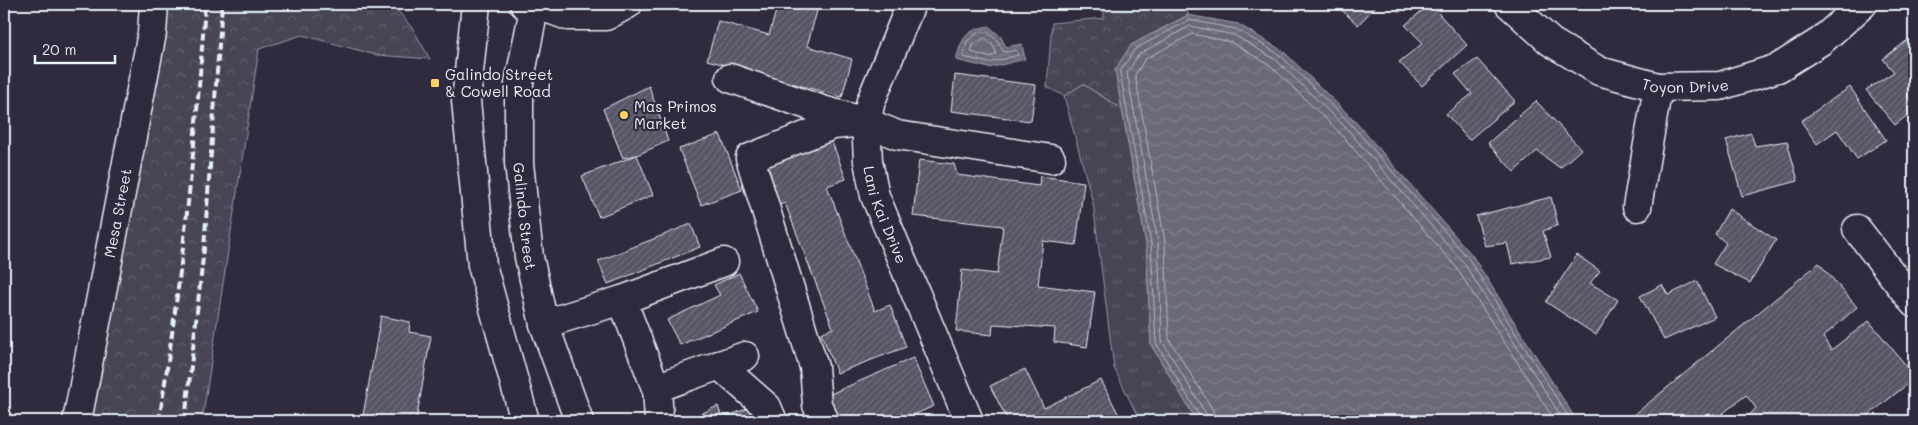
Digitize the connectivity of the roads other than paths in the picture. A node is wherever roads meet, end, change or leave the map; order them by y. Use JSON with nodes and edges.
{"nodes":[{"id":1,"x":154,"y":4,"type":"edge"},
{"id":2,"x":476,"y":4,"type":"edge"},
{"id":3,"x":532,"y":4,"type":"edge"},
{"id":4,"x":628,"y":4,"type":"edge"},
{"id":5,"x":911,"y":4,"type":"edge"},
{"id":6,"x":1509,"y":4,"type":"edge"},
{"id":7,"x":1863,"y":4,"type":"edge"},
{"id":8,"x":730,"y":78,"type":"dead end"},
{"id":9,"x":1658,"y":87,"type":"junction"},
{"id":10,"x":866,"y":122,"type":"junction"},
{"id":11,"x":1051,"y":160,"type":"dead end"},
{"id":12,"x":1638,"y":207,"type":"dead end"},
{"id":13,"x":1857,"y":228,"type":"dead end"},
{"id":14,"x":724,"y":262,"type":"dead end"},
{"id":15,"x":622,"y":300,"type":"junction"},
{"id":16,"x":1914,"y":303,"type":"edge"},
{"id":17,"x":544,"y":324,"type":"junction"},
{"id":18,"x":745,"y":356,"type":"dead end"},
{"id":19,"x":719,"y":366,"type":"junction"},
{"id":20,"x":657,"y":388,"type":"junction"},
{"id":21,"x":77,"y":421,"type":"edge"},
{"id":22,"x":525,"y":421,"type":"edge"},
{"id":23,"x":579,"y":421,"type":"edge"},
{"id":24,"x":659,"y":421,"type":"edge"},
{"id":25,"x":773,"y":421,"type":"edge"},
{"id":26,"x":825,"y":421,"type":"edge"},
{"id":27,"x":969,"y":421,"type":"edge"}],
"edges":[{"from":1,"to":21,"type":"street","name":"Mesa Street"},
{"from":2,"to":22,"type":"street"},
{"from":3,"to":4,"type":"street"},
{"from":3,"to":17,"type":"street","name":"Galindo Street"},
{"from":5,"to":10,"type":"street","name":"Lani Kai Drive"},
{"from":6,"to":9,"type":"street","name":"Toyon Drive"},
{"from":7,"to":9,"type":"street","name":"Toyon Drive"},
{"from":8,"to":10,"type":"street"},
{"from":9,"to":12,"type":"street"},
{"from":10,"to":11,"type":"street"},
{"from":10,"to":26,"type":"street"},
{"from":10,"to":27,"type":"street","name":"Lani Kai Drive"},
{"from":13,"to":16,"type":"street"},
{"from":14,"to":15,"type":"street"},
{"from":15,"to":17,"type":"street"},
{"from":15,"to":20,"type":"street"},
{"from":17,"to":23,"type":"street","name":"Galindo Street"},
{"from":18,"to":19,"type":"street"},
{"from":19,"to":20,"type":"street"},
{"from":19,"to":25,"type":"street"},
{"from":20,"to":24,"type":"street"}]}
